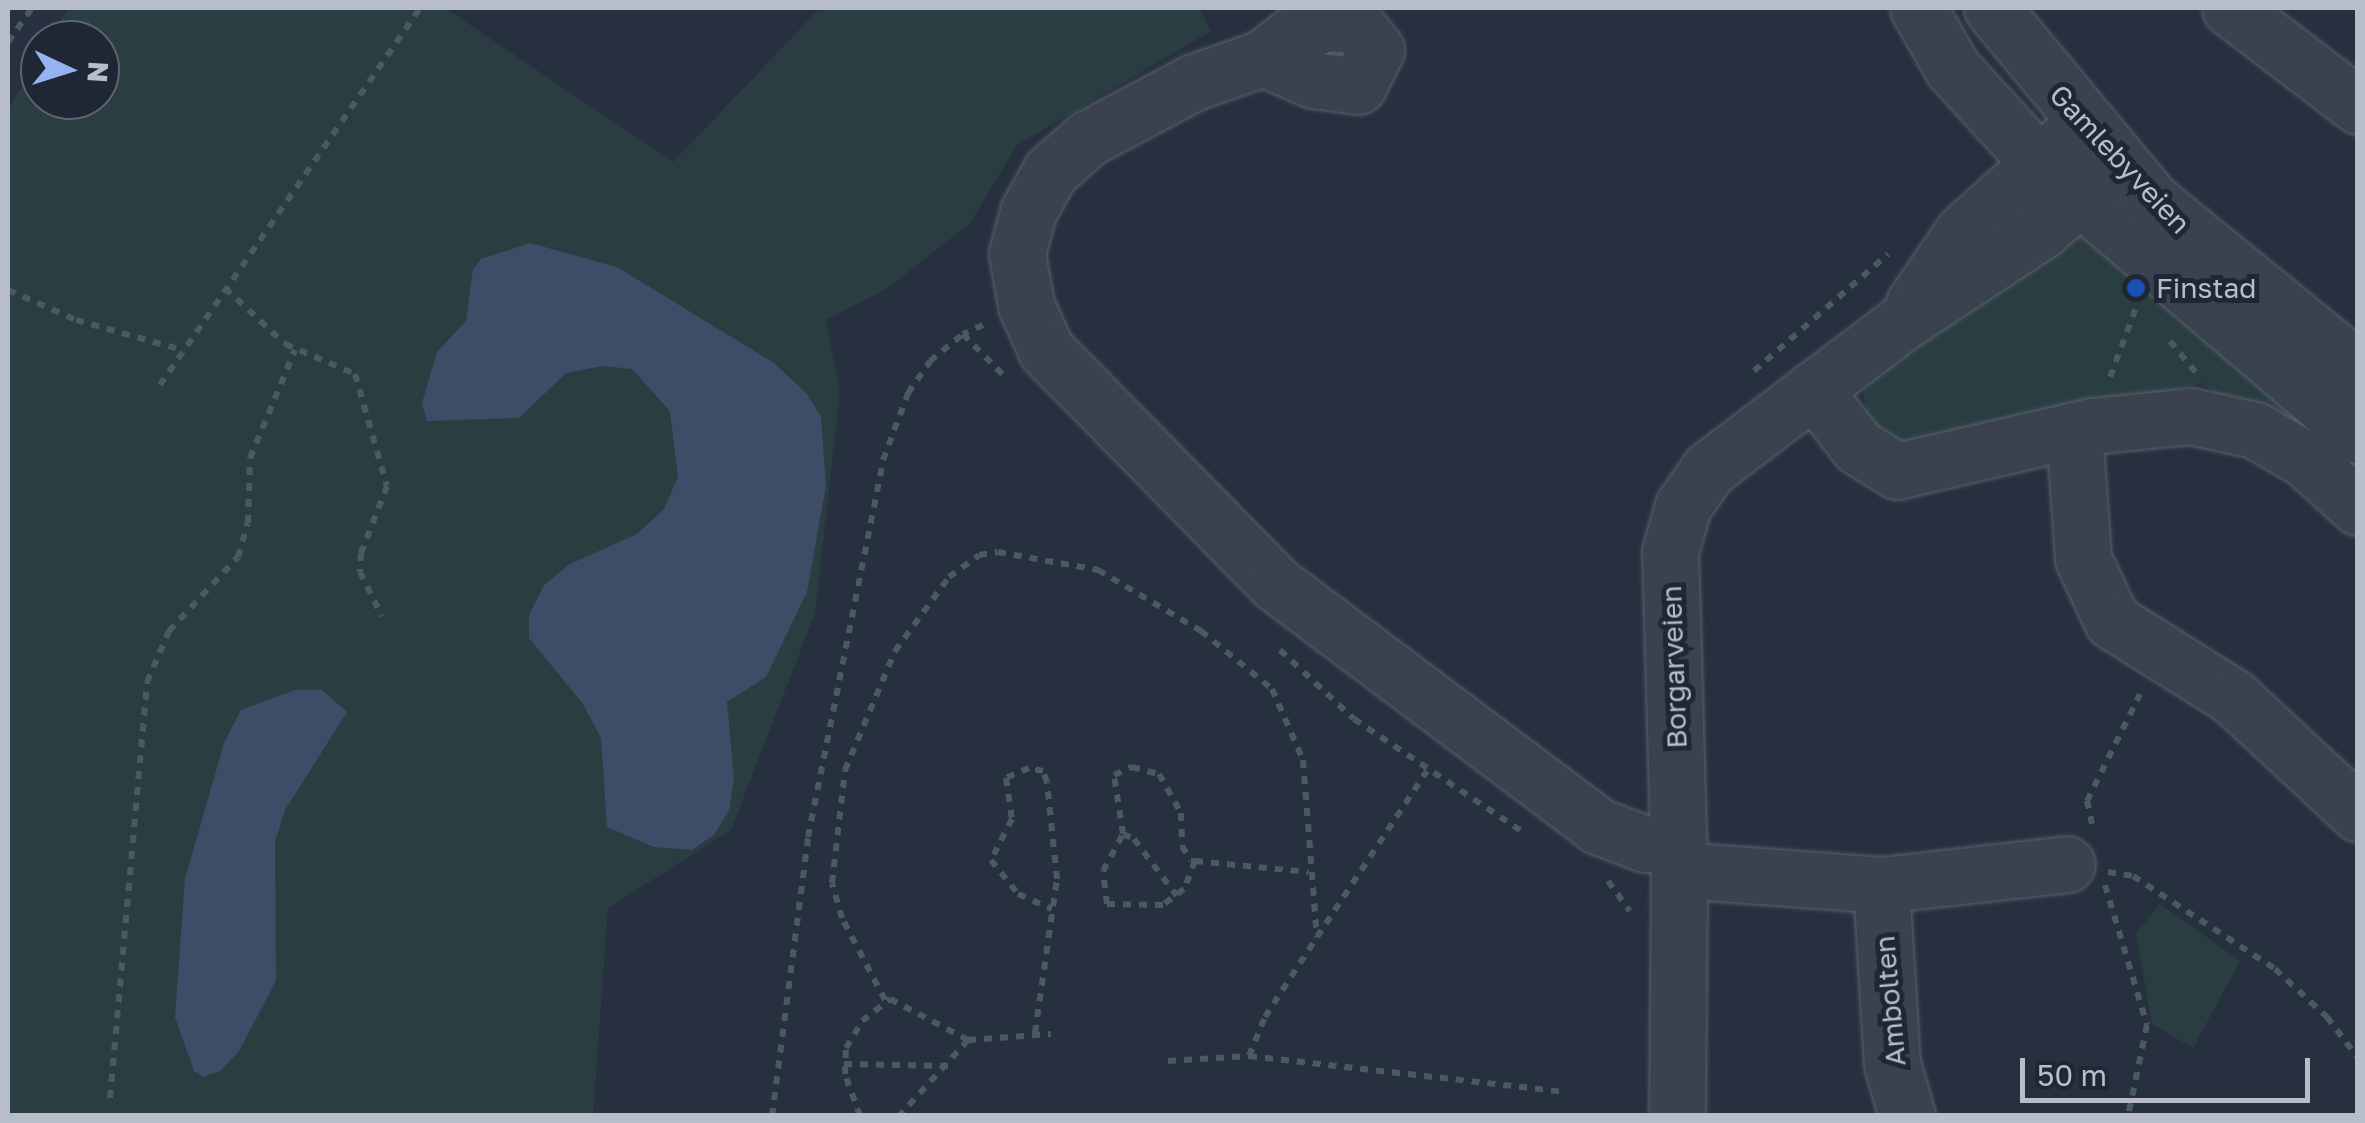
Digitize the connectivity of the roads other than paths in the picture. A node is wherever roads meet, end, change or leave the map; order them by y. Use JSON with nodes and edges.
{"nodes":[{"id":1,"x":1918,"y":8,"type":"edge"},
{"id":2,"x":1992,"y":8,"type":"edge"},
{"id":3,"x":2230,"y":8,"type":"edge"},
{"id":4,"x":1263,"y":58,"type":"dead end"},
{"id":5,"x":2358,"y":106,"type":"edge"},
{"id":6,"x":2037,"y":161,"type":"junction"},
{"id":7,"x":2093,"y":162,"type":"junction"},
{"id":8,"x":1900,"y":324,"type":"junction"},
{"id":9,"x":2358,"y":370,"type":"edge"},
{"id":10,"x":1812,"y":389,"type":"junction"},
{"id":11,"x":2083,"y":428,"type":"junction"},
{"id":12,"x":2358,"y":435,"type":"edge"},
{"id":13,"x":2358,"y":507,"type":"edge"},
{"id":14,"x":2358,"y":813,"type":"edge"},
{"id":15,"x":2081,"y":850,"type":"road end"},
{"id":16,"x":1679,"y":857,"type":"junction"},
{"id":17,"x":1881,"y":885,"type":"junction"},
{"id":18,"x":1676,"y":1116,"type":"edge"},
{"id":19,"x":1907,"y":1116,"type":"edge"}],
"edges":[{"from":1,"to":6,"type":"street"},
{"from":2,"to":7,"type":"street","name":"Gamlebyveien"},
{"from":3,"to":5,"type":"street"},
{"from":4,"to":16,"type":"street"},
{"from":6,"to":7,"type":"street","name":"Borgarveien"},
{"from":6,"to":8,"type":"street","name":"Borgarveien"},
{"from":7,"to":8,"type":"street","name":"Borgarveien"},
{"from":7,"to":9,"type":"street","name":"Gamlebyveien"},
{"from":7,"to":12,"type":"street","name":"Gamlebyveien"},
{"from":8,"to":10,"type":"street","name":"Borgarveien"},
{"from":10,"to":11,"type":"street"},
{"from":10,"to":16,"type":"street","name":"Borgarveien"},
{"from":11,"to":13,"type":"street"},
{"from":11,"to":14,"type":"street"},
{"from":15,"to":17,"type":"street"},
{"from":16,"to":17,"type":"street"},
{"from":16,"to":18,"type":"street","name":"Borgarveien"},
{"from":17,"to":19,"type":"street","name":"Ambolten"}]}
